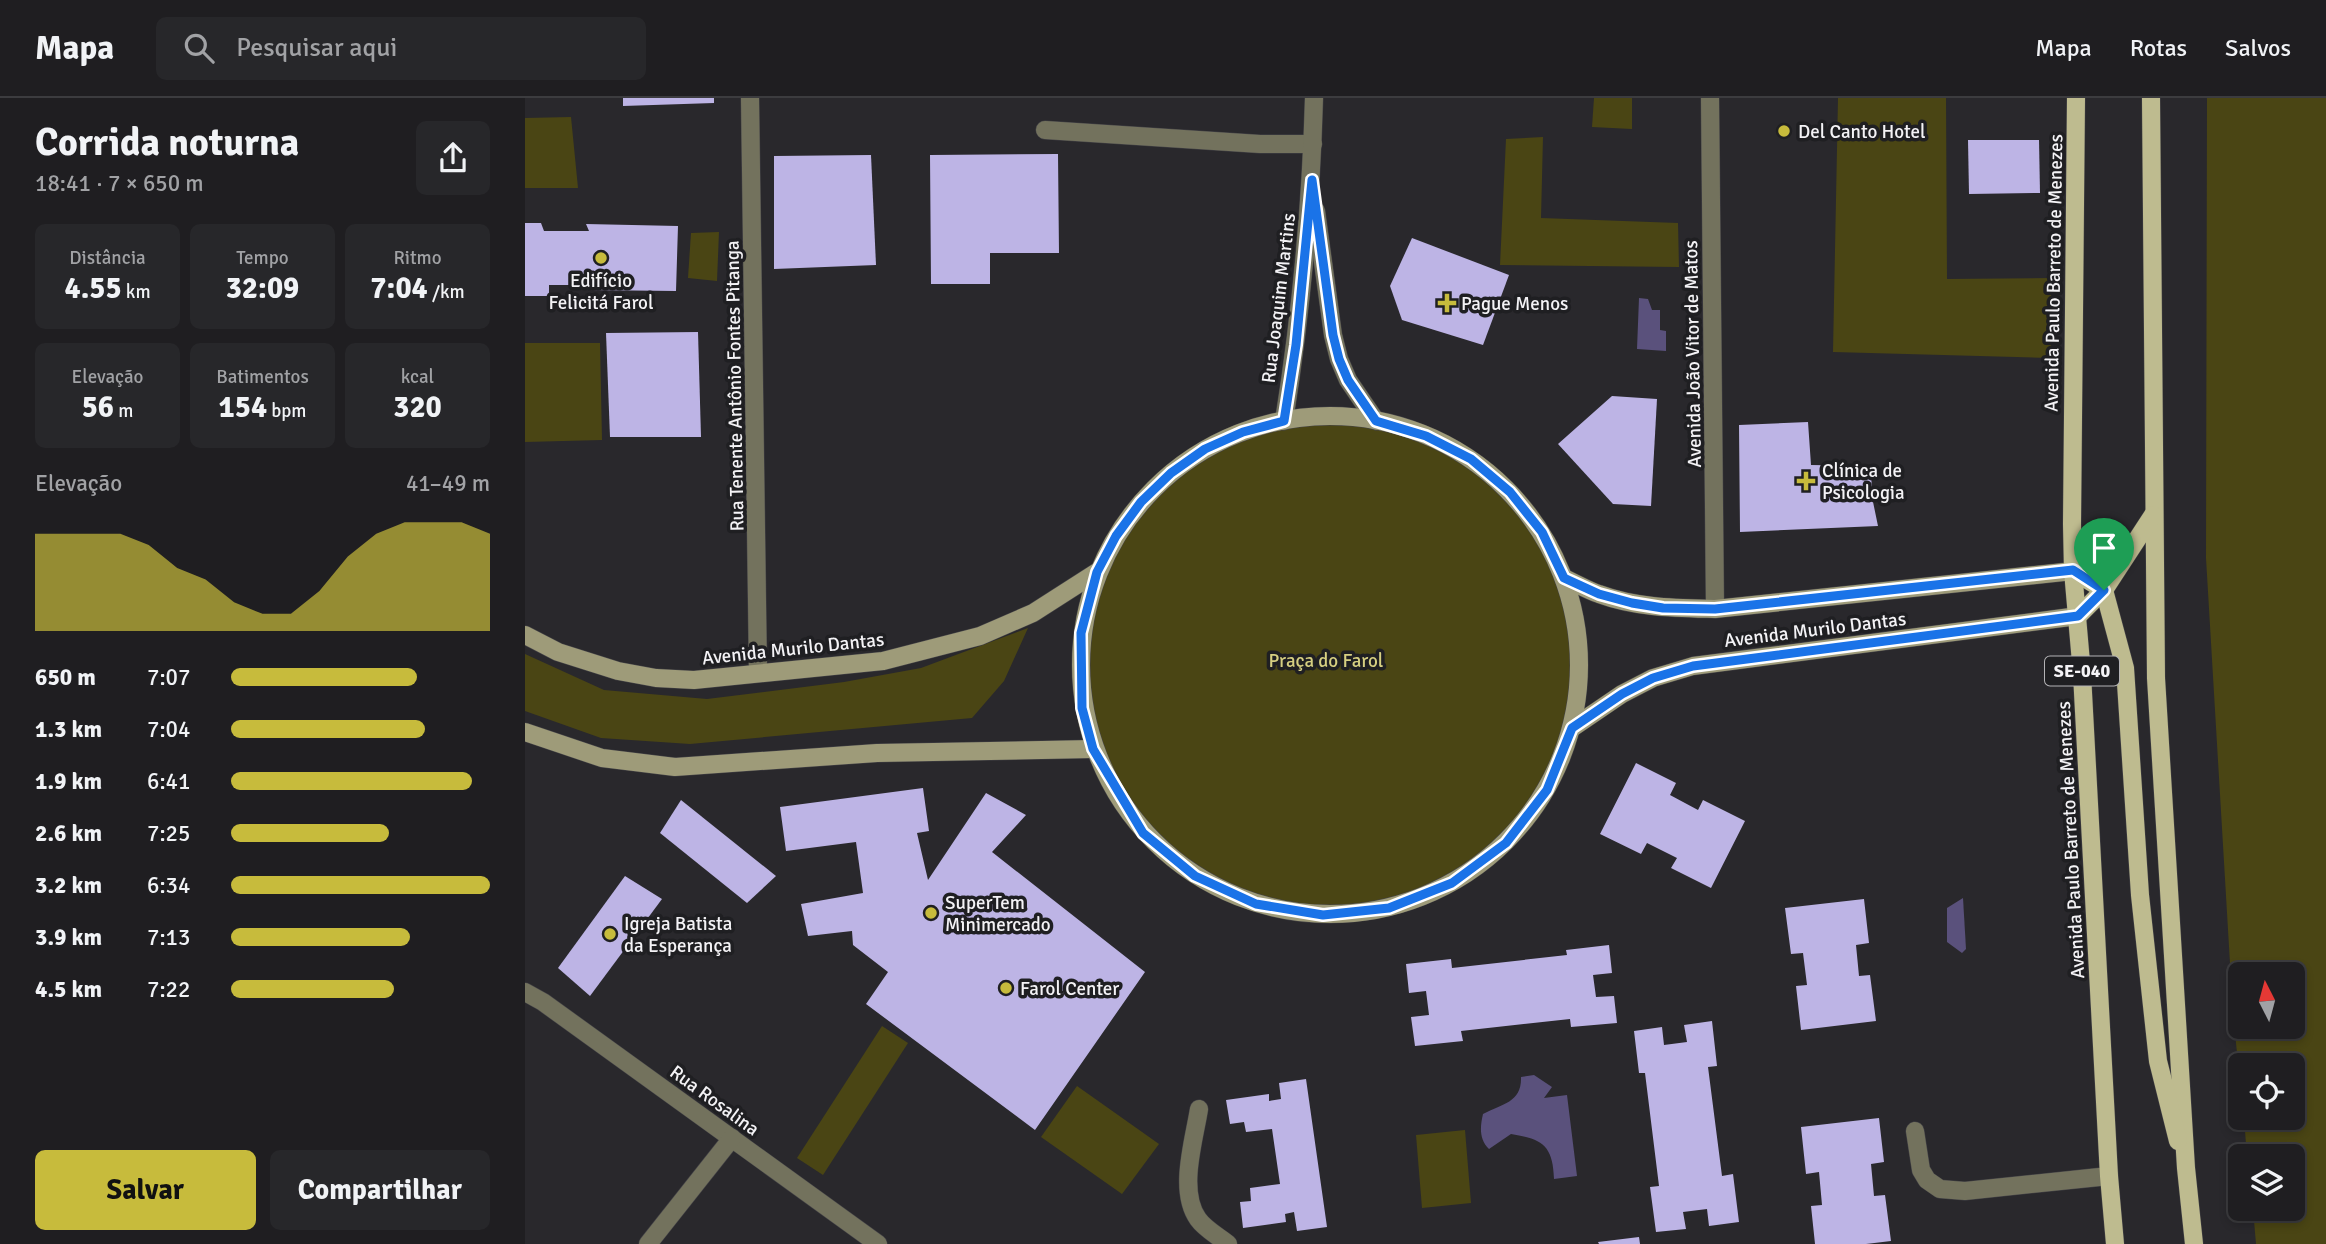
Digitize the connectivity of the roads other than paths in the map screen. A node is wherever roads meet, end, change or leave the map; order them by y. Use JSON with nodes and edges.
{"nodes":[{"id":1,"x":750,"y":98,"type":"edge"},
{"id":2,"x":1314,"y":98,"type":"edge"},
{"id":3,"x":1710,"y":98,"type":"edge"},
{"id":4,"x":2076,"y":98,"type":"edge"},
{"id":5,"x":2151,"y":98,"type":"edge"},
{"id":6,"x":1045,"y":131,"type":"dead end"},
{"id":7,"x":1313,"y":144,"type":"junction"},
{"id":8,"x":1312,"y":180,"type":"junction"},
{"id":9,"x":1284,"y":421,"type":"junction"},
{"id":10,"x":1376,"y":421,"type":"junction"},
{"id":11,"x":2153,"y":515,"type":"junction"},
{"id":12,"x":2073,"y":570,"type":"junction"},
{"id":13,"x":1097,"y":572,"type":"junction"},
{"id":14,"x":1564,"y":578,"type":"junction"},
{"id":15,"x":2104,"y":590,"type":"junction"},
{"id":16,"x":1715,"y":609,"type":"junction"},
{"id":17,"x":2078,"y":616,"type":"junction"},
{"id":18,"x":525,"y":635,"type":"edge"},
{"id":19,"x":758,"y":673,"type":"junction"},
{"id":20,"x":1572,"y":728,"type":"junction"},
{"id":21,"x":525,"y":732,"type":"edge"},
{"id":22,"x":1093,"y":749,"type":"junction"},
{"id":23,"x":525,"y":992,"type":"edge"},
{"id":24,"x":1199,"y":1109,"type":"dead end"},
{"id":25,"x":1915,"y":1131,"type":"dead end"},
{"id":26,"x":732,"y":1138,"type":"junction"},
{"id":27,"x":2186,"y":1168,"type":"junction"},
{"id":28,"x":2109,"y":1176,"type":"junction"},
{"id":29,"x":648,"y":1244,"type":"edge"},
{"id":30,"x":878,"y":1244,"type":"edge"},
{"id":31,"x":1228,"y":1244,"type":"edge"},
{"id":32,"x":2115,"y":1244,"type":"edge"},
{"id":33,"x":2194,"y":1244,"type":"edge"}],
"edges":[{"from":1,"to":19,"type":"street","name":"Rua Tenente Antônio Fontes Pitanga"},
{"from":2,"to":7,"type":"street","name":"Rua Joaquim Martins"},
{"from":3,"to":16,"type":"street","name":"Avenida João Vitor de Matos"},
{"from":4,"to":12,"type":"main road","name":"Avenida Paulo Barreto de Menezes","number":"SE-040"},
{"from":5,"to":11,"type":"main road"},
{"from":6,"to":7,"type":"street"},
{"from":7,"to":8,"type":"street","name":"Rua Joaquim Martins"},
{"from":8,"to":9,"type":"street","name":"Rua Joaquim Martins"},
{"from":8,"to":10,"type":"street","name":"Rua Joaquim Martins"},
{"from":9,"to":10,"type":"main road","name":"Avenida Murilo Dantas"},
{"from":9,"to":13,"type":"main road","name":"Avenida Murilo Dantas"},
{"from":10,"to":14,"type":"main road","name":"Avenida Murilo Dantas"},
{"from":11,"to":15,"type":"main road"},
{"from":11,"to":27,"type":"main road"},
{"from":12,"to":15,"type":"main road"},
{"from":12,"to":16,"type":"main road","name":"Avenida Murilo Dantas"},
{"from":12,"to":17,"type":"main road","name":"Avenida Paulo Barreto de Menezes","number":"SE-040"},
{"from":13,"to":19,"type":"main road","name":"Avenida Murilo Dantas"},
{"from":13,"to":22,"type":"main road","name":"Avenida Murilo Dantas"},
{"from":14,"to":16,"type":"main road","name":"Avenida Murilo Dantas"},
{"from":14,"to":20,"type":"main road","name":"Avenida Murilo Dantas"},
{"from":15,"to":17,"type":"main road"},
{"from":15,"to":27,"type":"main road"},
{"from":17,"to":20,"type":"main road","name":"Avenida Murilo Dantas"},
{"from":17,"to":28,"type":"main road","name":"Avenida Paulo Barreto de Menezes","number":"SE-040"},
{"from":18,"to":19,"type":"main road","name":"Avenida Murilo Dantas"},
{"from":20,"to":22,"type":"main road","name":"Avenida Murilo Dantas"},
{"from":21,"to":22,"type":"main road"},
{"from":23,"to":26,"type":"street","name":"Rua Rosalina"},
{"from":24,"to":31,"type":"street"},
{"from":25,"to":28,"type":"street"},
{"from":26,"to":29,"type":"street"},
{"from":26,"to":30,"type":"street","name":"Rua Rosalina"},
{"from":27,"to":33,"type":"main road"},
{"from":28,"to":32,"type":"main road","name":"Avenida Paulo Barreto de Menezes","number":"SE-040"}]}
